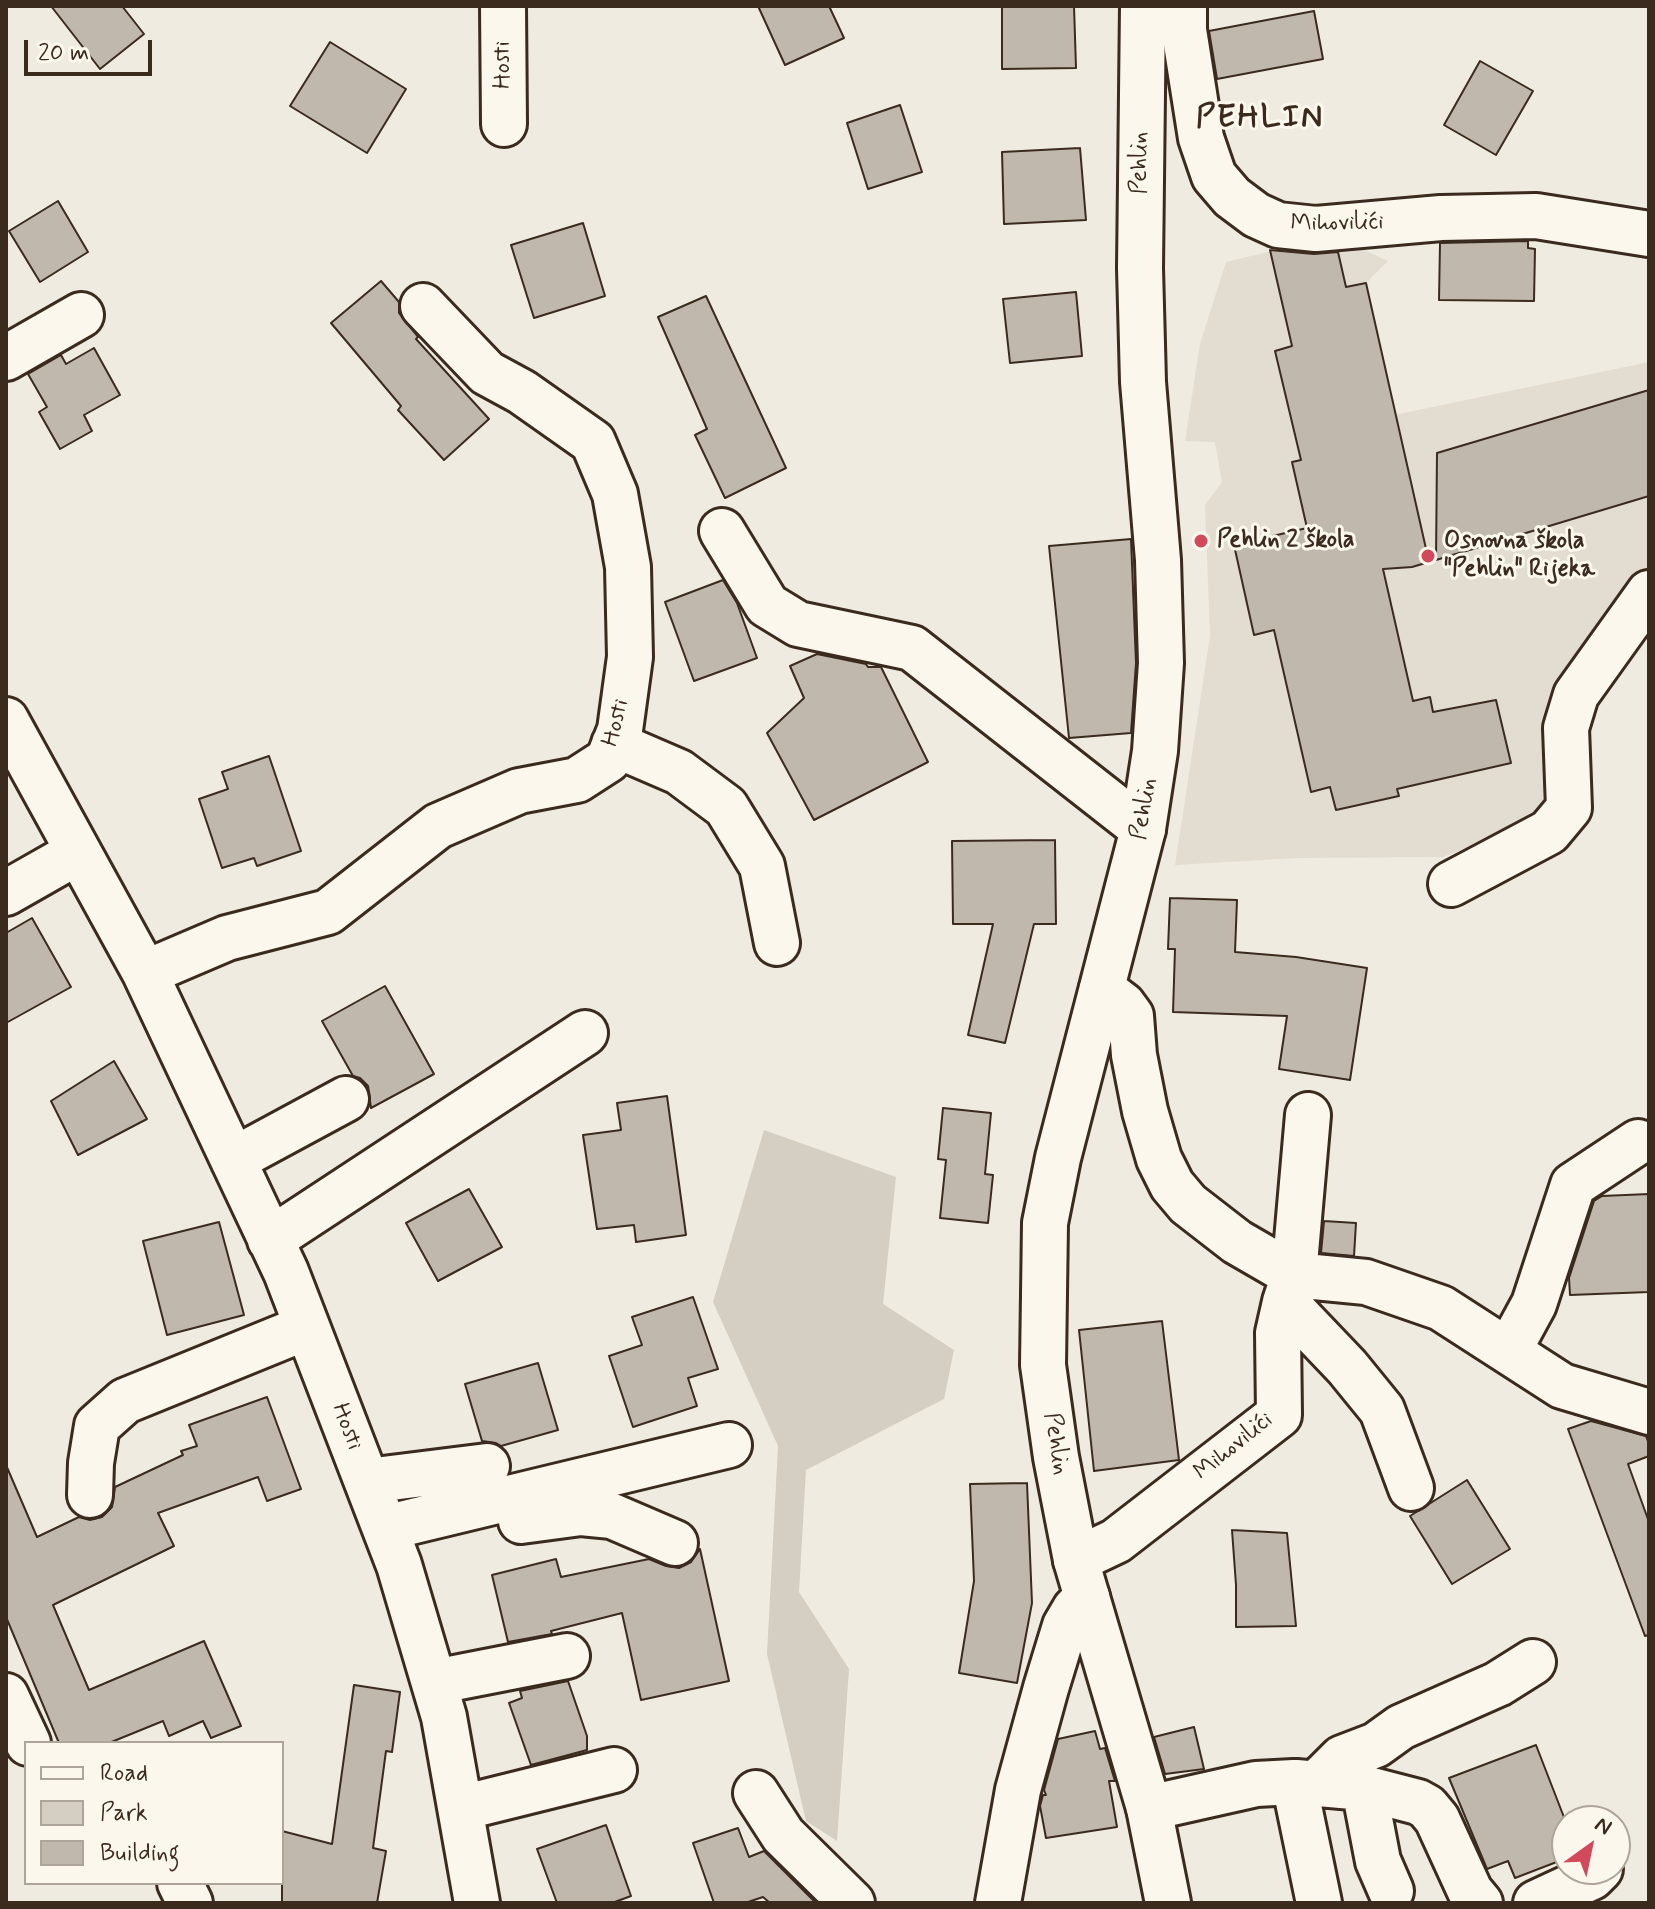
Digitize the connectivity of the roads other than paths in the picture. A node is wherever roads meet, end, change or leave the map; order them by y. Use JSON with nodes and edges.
{"nodes":[{"id":1,"x":503,"y":6,"type":"edge"},
{"id":2,"x":1143,"y":6,"type":"edge"},
{"id":3,"x":1184,"y":6,"type":"edge"},
{"id":4,"x":504,"y":124,"type":"dead end"},
{"id":5,"x":1649,"y":234,"type":"edge"},
{"id":6,"x":423,"y":306,"type":"dead end"},
{"id":7,"x":81,"y":315,"type":"dead end"},
{"id":8,"x":6,"y":358,"type":"edge"},
{"id":9,"x":722,"y":531,"type":"dead end"},
{"id":10,"x":1649,"y":593,"type":"edge"},
{"id":11,"x":6,"y":720,"type":"edge"},
{"id":12,"x":614,"y":744,"type":"junction"},
{"id":13,"x":1143,"y":829,"type":"junction"},
{"id":14,"x":78,"y":852,"type":"junction"},
{"id":15,"x":1451,"y":884,"type":"dead end"},
{"id":16,"x":6,"y":893,"type":"edge"},
{"id":17,"x":777,"y":943,"type":"dead end"},
{"id":18,"x":145,"y":973,"type":"junction"},
{"id":19,"x":1102,"y":989,"type":"junction"},
{"id":20,"x":585,"y":1033,"type":"dead end"},
{"id":21,"x":346,"y":1099,"type":"dead end"},
{"id":22,"x":1308,"y":1115,"type":"dead end"},
{"id":23,"x":1638,"y":1142,"type":"dead end"},
{"id":24,"x":233,"y":1160,"type":"junction"},
{"id":25,"x":270,"y":1240,"type":"junction"},
{"id":26,"x":1290,"y":1288,"type":"junction"},
{"id":27,"x":307,"y":1327,"type":"junction"},
{"id":28,"x":1509,"y":1350,"type":"junction"},
{"id":29,"x":1649,"y":1412,"type":"edge"},
{"id":30,"x":729,"y":1445,"type":"dead end"},
{"id":31,"x":487,"y":1466,"type":"dead end"},
{"id":32,"x":367,"y":1481,"type":"junction"},
{"id":33,"x":1411,"y":1488,"type":"dead end"},
{"id":34,"x":90,"y":1495,"type":"dead end"},
{"id":35,"x":389,"y":1539,"type":"junction"},
{"id":36,"x":675,"y":1543,"type":"dead end"},
{"id":37,"x":1082,"y":1578,"type":"junction"},
{"id":38,"x":567,"y":1656,"type":"dead end"},
{"id":39,"x":1533,"y":1662,"type":"dead end"},
{"id":40,"x":434,"y":1682,"type":"junction"},
{"id":41,"x":6,"y":1696,"type":"edge"},
{"id":42,"x":27,"y":1741,"type":"edge"},
{"id":43,"x":614,"y":1770,"type":"dead end"},
{"id":44,"x":1306,"y":1783,"type":"junction"},
{"id":45,"x":1364,"y":1788,"type":"junction"},
{"id":46,"x":756,"y":1793,"type":"dead end"},
{"id":47,"x":461,"y":1808,"type":"junction"},
{"id":48,"x":1149,"y":1808,"type":"junction"},
{"id":49,"x":181,"y":1885,"type":"edge"},
{"id":50,"x":1575,"y":1885,"type":"edge"},
{"id":51,"x":1391,"y":1891,"type":"dead end"},
{"id":52,"x":190,"y":1903,"type":"edge"},
{"id":53,"x":477,"y":1903,"type":"edge"},
{"id":54,"x":852,"y":1903,"type":"edge"},
{"id":55,"x":998,"y":1903,"type":"edge"},
{"id":56,"x":1168,"y":1903,"type":"edge"},
{"id":57,"x":1319,"y":1903,"type":"edge"},
{"id":58,"x":1480,"y":1903,"type":"edge"},
{"id":59,"x":1536,"y":1903,"type":"edge"}],
"edges":[{"from":1,"to":4,"type":"street","name":"Hosti"},
{"from":2,"to":13,"type":"street","name":"Pehlin"},
{"from":3,"to":5,"type":"street","name":"Mihovilići"},
{"from":6,"to":12,"type":"street","name":"Hosti"},
{"from":7,"to":8,"type":"street"},
{"from":9,"to":13,"type":"street"},
{"from":10,"to":15,"type":"street"},
{"from":11,"to":14,"type":"street","name":"Hosti"},
{"from":12,"to":17,"type":"street"},
{"from":12,"to":18,"type":"street","name":"Hosti"},
{"from":13,"to":19,"type":"street","name":"Pehlin"},
{"from":14,"to":16,"type":"street"},
{"from":14,"to":18,"type":"street","name":"Hosti"},
{"from":18,"to":24,"type":"street","name":"Hosti"},
{"from":19,"to":26,"type":"street"},
{"from":19,"to":37,"type":"street","name":"Pehlin"},
{"from":20,"to":25,"type":"street"},
{"from":21,"to":24,"type":"street"},
{"from":22,"to":26,"type":"street","name":"Mihovilići"},
{"from":23,"to":28,"type":"street"},
{"from":24,"to":25,"type":"street","name":"Hosti"},
{"from":25,"to":27,"type":"street","name":"Hosti"},
{"from":26,"to":28,"type":"street"},
{"from":26,"to":33,"type":"street"},
{"from":26,"to":37,"type":"street","name":"Mihovilići"},
{"from":27,"to":32,"type":"street","name":"Hosti"},
{"from":27,"to":34,"type":"street"},
{"from":28,"to":29,"type":"street"},
{"from":30,"to":35,"type":"street"},
{"from":31,"to":32,"type":"street"},
{"from":32,"to":35,"type":"street","name":"Hosti"},
{"from":35,"to":36,"type":"street"},
{"from":35,"to":40,"type":"street","name":"Hosti"},
{"from":37,"to":48,"type":"street","name":"Pehlin"},
{"from":37,"to":55,"type":"street"},
{"from":38,"to":40,"type":"street"},
{"from":39,"to":44,"type":"street"},
{"from":40,"to":47,"type":"street","name":"Hosti"},
{"from":41,"to":42,"type":"street"},
{"from":43,"to":47,"type":"street"},
{"from":44,"to":45,"type":"street"},
{"from":44,"to":48,"type":"street"},
{"from":44,"to":57,"type":"street"},
{"from":45,"to":51,"type":"street"},
{"from":45,"to":58,"type":"street"},
{"from":46,"to":54,"type":"street"},
{"from":47,"to":53,"type":"street","name":"Hosti"},
{"from":48,"to":56,"type":"street","name":"Pehlin"},
{"from":49,"to":52,"type":"street"},
{"from":50,"to":59,"type":"street"}]}
